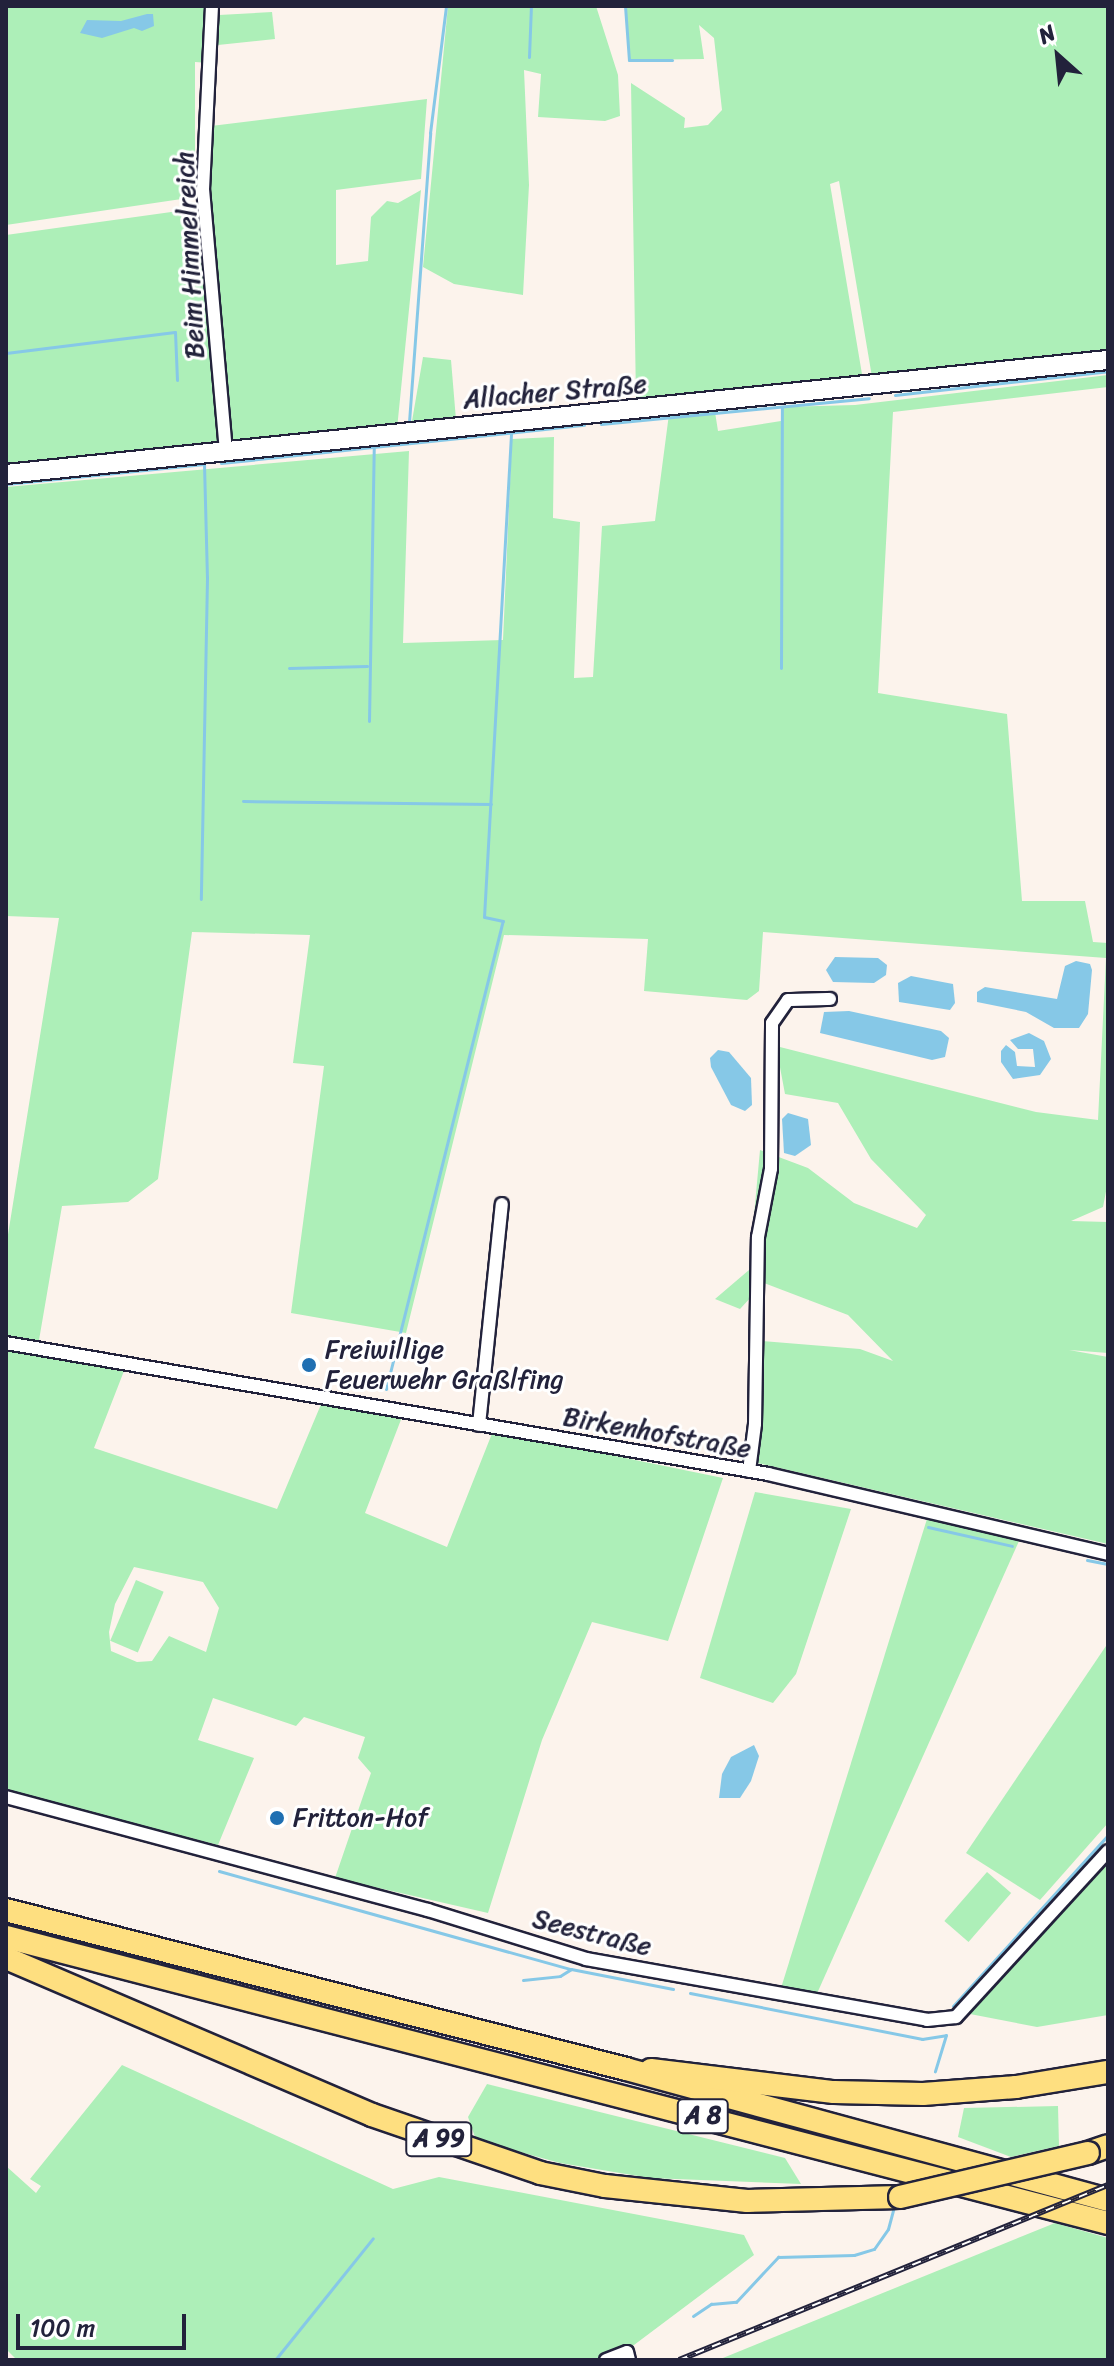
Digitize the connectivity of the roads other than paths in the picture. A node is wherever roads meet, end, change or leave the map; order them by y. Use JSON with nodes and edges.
{"nodes":[{"id":1,"x":212,"y":6,"type":"edge"},
{"id":2,"x":1108,"y":360,"type":"edge"},
{"id":3,"x":226,"y":452,"type":"junction"},
{"id":4,"x":6,"y":474,"type":"edge"},
{"id":5,"x":830,"y":999,"type":"dead end"},
{"id":6,"x":502,"y":1204,"type":"dead end"},
{"id":7,"x":6,"y":1343,"type":"edge"},
{"id":8,"x":479,"y":1425,"type":"junction"},
{"id":9,"x":749,"y":1471,"type":"junction"},
{"id":10,"x":1108,"y":1554,"type":"edge"},
{"id":11,"x":6,"y":1797,"type":"edge"},
{"id":12,"x":1108,"y":1851,"type":"edge"},
{"id":13,"x":6,"y":1910,"type":"edge"},
{"id":14,"x":6,"y":1937,"type":"edge"},
{"id":15,"x":6,"y":1958,"type":"edge"},
{"id":16,"x":626,"y":2069,"type":"junction"},
{"id":17,"x":1108,"y":2072,"type":"edge"},
{"id":18,"x":1098,"y":2150,"type":"edge"},
{"id":19,"x":1108,"y":2200,"type":"edge"},
{"id":20,"x":1108,"y":2223,"type":"edge"},
{"id":21,"x":606,"y":2360,"type":"edge"},
{"id":22,"x":629,"y":2360,"type":"edge"}],
"edges":[{"from":1,"to":3,"type":"street","name":"Beim Himmelreich"},
{"from":2,"to":3,"type":"street","name":"Allacher Straße"},
{"from":3,"to":4,"type":"street","name":"Allacher Straße"},
{"from":5,"to":9,"type":"street"},
{"from":6,"to":8,"type":"street"},
{"from":7,"to":8,"type":"street","name":"Birkenhofstraße"},
{"from":8,"to":9,"type":"street","name":"Birkenhofstraße"},
{"from":9,"to":10,"type":"street","name":"Birkenhofstraße"},
{"from":11,"to":12,"type":"street","name":"Seestraße"},
{"from":13,"to":16,"type":"highway","number":"A 8"},
{"from":14,"to":20,"type":"highway","number":"A 8"},
{"from":15,"to":18,"type":"highway","number":"A 99","bridge":true},
{"from":16,"to":17,"type":"highway"},
{"from":16,"to":19,"type":"highway","number":"A 8"},
{"from":21,"to":22,"type":"street"}]}
